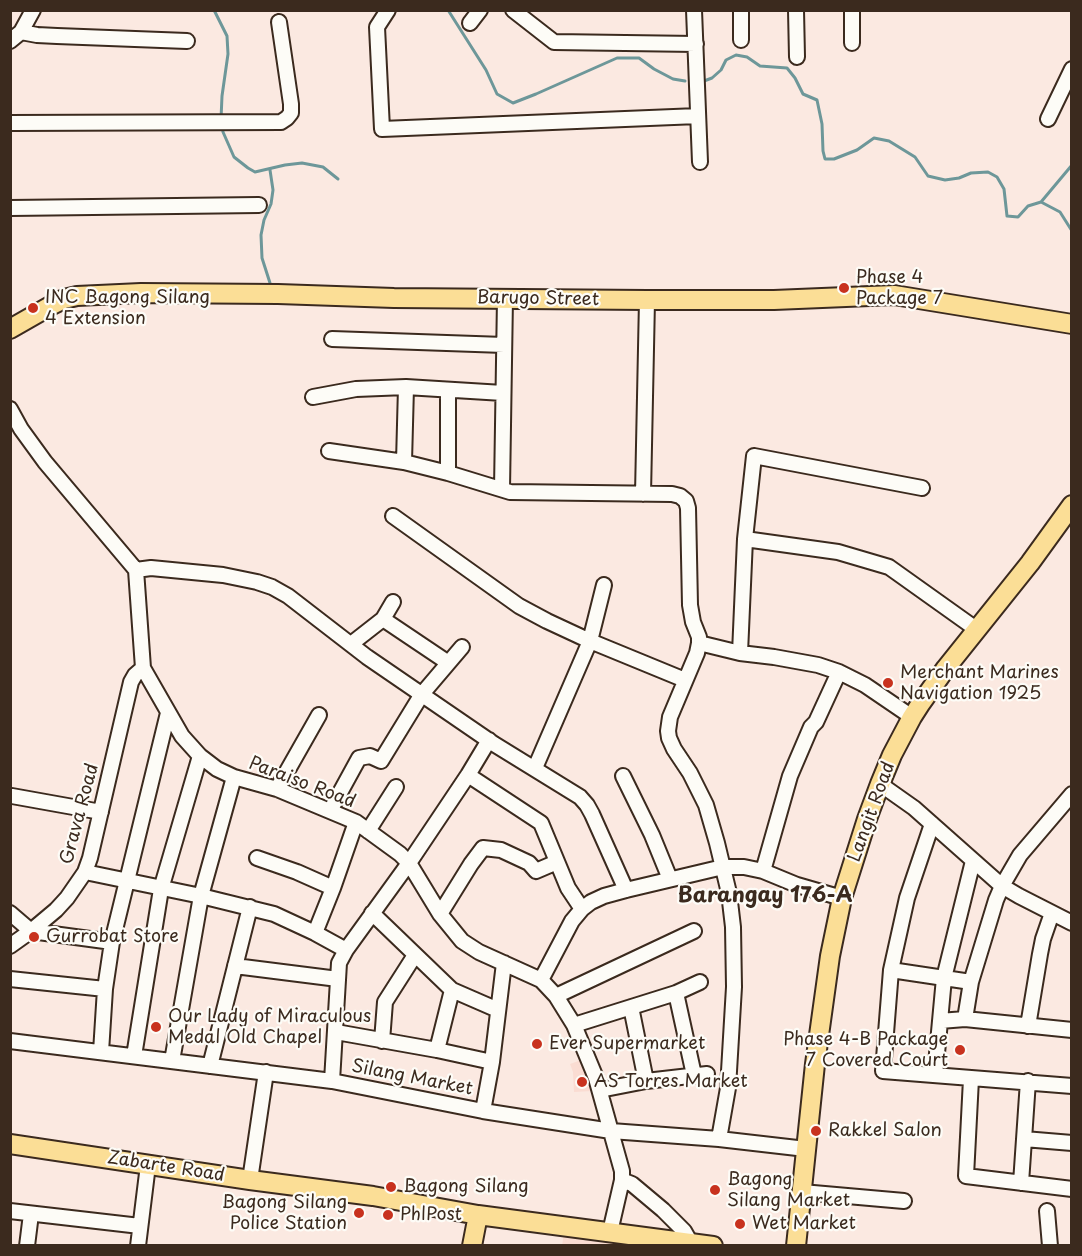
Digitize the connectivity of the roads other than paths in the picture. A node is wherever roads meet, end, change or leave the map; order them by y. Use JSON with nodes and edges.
{"nodes":[{"id":1,"x":33,"y":10,"type":"edge"},
{"id":2,"x":388,"y":10,"type":"edge"},
{"id":3,"x":480,"y":10,"type":"edge"},
{"id":4,"x":513,"y":10,"type":"edge"},
{"id":5,"x":694,"y":10,"type":"edge"},
{"id":6,"x":741,"y":10,"type":"edge"},
{"id":7,"x":796,"y":10,"type":"edge"},
{"id":8,"x":852,"y":10,"type":"edge"},
{"id":9,"x":279,"y":21,"type":"dead end"},
{"id":10,"x":470,"y":23,"type":"dead end"},
{"id":11,"x":16,"y":37,"type":"edge"},
{"id":12,"x":741,"y":40,"type":"dead end"},
{"id":13,"x":187,"y":41,"type":"dead end"},
{"id":14,"x":852,"y":43,"type":"dead end"},
{"id":15,"x":696,"y":44,"type":"junction"},
{"id":16,"x":797,"y":57,"type":"dead end"},
{"id":17,"x":1071,"y":69,"type":"edge"},
{"id":18,"x":698,"y":116,"type":"junction"},
{"id":19,"x":1048,"y":119,"type":"dead end"},
{"id":20,"x":10,"y":123,"type":"edge"},
{"id":21,"x":700,"y":162,"type":"dead end"},
{"id":22,"x":259,"y":205,"type":"dead end"},
{"id":23,"x":10,"y":208,"type":"edge"},
{"id":24,"x":505,"y":298,"type":"junction"},
{"id":25,"x":647,"y":300,"type":"junction"},
{"id":26,"x":1071,"y":324,"type":"edge"},
{"id":27,"x":10,"y":329,"type":"edge"},
{"id":28,"x":332,"y":339,"type":"dead end"},
{"id":29,"x":504,"y":345,"type":"junction"},
{"id":30,"x":406,"y":387,"type":"junction"},
{"id":31,"x":448,"y":390,"type":"junction"},
{"id":32,"x":503,"y":393,"type":"junction"},
{"id":33,"x":313,"y":397,"type":"dead end"},
{"id":34,"x":10,"y":409,"type":"edge"},
{"id":35,"x":329,"y":451,"type":"dead end"},
{"id":36,"x":404,"y":462,"type":"junction"},
{"id":37,"x":448,"y":472,"type":"junction"},
{"id":38,"x":922,"y":488,"type":"dead end"},
{"id":39,"x":502,"y":489,"type":"junction"},
{"id":40,"x":643,"y":494,"type":"junction"},
{"id":41,"x":1071,"y":505,"type":"edge"},
{"id":42,"x":393,"y":516,"type":"dead end"},
{"id":43,"x":745,"y":539,"type":"junction"},
{"id":44,"x":136,"y":570,"type":"junction"},
{"id":45,"x":604,"y":585,"type":"dead end"},
{"id":46,"x":393,"y":602,"type":"dead end"},
{"id":47,"x":383,"y":620,"type":"junction"},
{"id":48,"x":976,"y":629,"type":"junction"},
{"id":49,"x":590,"y":641,"type":"junction"},
{"id":50,"x":699,"y":643,"type":"junction"},
{"id":51,"x":351,"y":644,"type":"junction"},
{"id":52,"x":462,"y":647,"type":"dead end"},
{"id":53,"x":740,"y":653,"type":"junction"},
{"id":54,"x":447,"y":662,"type":"junction"},
{"id":55,"x":143,"y":668,"type":"junction"},
{"id":56,"x":839,"y":672,"type":"junction"},
{"id":57,"x":685,"y":680,"type":"junction"},
{"id":58,"x":422,"y":694,"type":"junction"},
{"id":59,"x":168,"y":714,"type":"junction"},
{"id":60,"x":320,"y":715,"type":"dead end"},
{"id":61,"x":912,"y":717,"type":"junction"},
{"id":62,"x":489,"y":740,"type":"junction"},
{"id":63,"x":200,"y":756,"type":"junction"},
{"id":64,"x":535,"y":768,"type":"junction"},
{"id":65,"x":468,"y":775,"type":"junction"},
{"id":66,"x":623,"y":776,"type":"dead end"},
{"id":67,"x":234,"y":777,"type":"junction"},
{"id":68,"x":880,"y":784,"type":"junction"},
{"id":69,"x":396,"y":787,"type":"dead end"},
{"id":70,"x":277,"y":789,"type":"junction"},
{"id":71,"x":1071,"y":794,"type":"edge"},
{"id":72,"x":12,"y":796,"type":"edge"},
{"id":73,"x":330,"y":811,"type":"junction"},
{"id":74,"x":101,"y":812,"type":"junction"},
{"id":75,"x":356,"y":822,"type":"junction"},
{"id":76,"x":932,"y":824,"type":"junction"},
{"id":77,"x":368,"y":831,"type":"junction"},
{"id":78,"x":257,"y":858,"type":"dead end"},
{"id":79,"x":973,"y":861,"type":"junction"},
{"id":80,"x":557,"y":862,"type":"junction"},
{"id":81,"x":409,"y":863,"type":"junction"},
{"id":82,"x":723,"y":867,"type":"junction"},
{"id":83,"x":763,"y":871,"type":"junction"},
{"id":84,"x":85,"y":872,"type":"junction"},
{"id":85,"x":670,"y":879,"type":"junction"},
{"id":86,"x":127,"y":881,"type":"junction"},
{"id":87,"x":1002,"y":886,"type":"junction"},
{"id":88,"x":333,"y":888,"type":"junction"},
{"id":89,"x":161,"y":889,"type":"junction"},
{"id":90,"x":626,"y":890,"type":"junction"},
{"id":91,"x":201,"y":896,"type":"junction"},
{"id":92,"x":842,"y":898,"type":"junction"},
{"id":93,"x":250,"y":907,"type":"junction"},
{"id":94,"x":582,"y":909,"type":"junction"},
{"id":95,"x":10,"y":913,"type":"edge"},
{"id":96,"x":372,"y":913,"type":"junction"},
{"id":97,"x":1052,"y":913,"type":"junction"},
{"id":98,"x":440,"y":915,"type":"junction"},
{"id":99,"x":1071,"y":923,"type":"edge"},
{"id":100,"x":31,"y":931,"type":"junction"},
{"id":101,"x":694,"y":931,"type":"dead end"},
{"id":102,"x":315,"y":933,"type":"junction"},
{"id":103,"x":112,"y":942,"type":"junction"},
{"id":104,"x":10,"y":946,"type":"edge"},
{"id":105,"x":346,"y":950,"type":"junction"},
{"id":106,"x":415,"y":955,"type":"junction"},
{"id":107,"x":504,"y":963,"type":"junction"},
{"id":108,"x":235,"y":966,"type":"junction"},
{"id":109,"x":891,"y":970,"type":"junction"},
{"id":110,"x":944,"y":978,"type":"junction"},
{"id":111,"x":10,"y":979,"type":"edge"},
{"id":112,"x":338,"y":979,"type":"junction"},
{"id":113,"x":541,"y":980,"type":"junction"},
{"id":114,"x":700,"y":982,"type":"dead end"},
{"id":115,"x":971,"y":982,"type":"junction"},
{"id":116,"x":105,"y":989,"type":"junction"},
{"id":117,"x":452,"y":990,"type":"junction"},
{"id":118,"x":676,"y":993,"type":"junction"},
{"id":119,"x":556,"y":996,"type":"junction"},
{"id":120,"x":631,"y":1007,"type":"junction"},
{"id":121,"x":498,"y":1010,"type":"junction"},
{"id":122,"x":965,"y":1019,"type":"junction"},
{"id":123,"x":940,"y":1021,"type":"junction"},
{"id":124,"x":574,"y":1025,"type":"junction"},
{"id":125,"x":1028,"y":1026,"type":"junction"},
{"id":126,"x":1071,"y":1030,"type":"edge"},
{"id":127,"x":336,"y":1032,"type":"junction"},
{"id":128,"x":10,"y":1041,"type":"edge"},
{"id":129,"x":382,"y":1041,"type":"junction"},
{"id":130,"x":437,"y":1050,"type":"junction"},
{"id":131,"x":101,"y":1052,"type":"junction"},
{"id":132,"x":134,"y":1056,"type":"junction"},
{"id":133,"x":172,"y":1061,"type":"junction"},
{"id":134,"x":492,"y":1062,"type":"junction"},
{"id":135,"x":210,"y":1066,"type":"junction"},
{"id":136,"x":266,"y":1072,"type":"junction"},
{"id":137,"x":935,"y":1075,"type":"junction"},
{"id":138,"x":971,"y":1078,"type":"junction"},
{"id":139,"x":332,"y":1081,"type":"junction"},
{"id":140,"x":646,"y":1081,"type":"junction"},
{"id":141,"x":1028,"y":1081,"type":"junction"},
{"id":142,"x":1071,"y":1086,"type":"edge"},
{"id":143,"x":600,"y":1090,"type":"junction"},
{"id":144,"x":483,"y":1111,"type":"junction"},
{"id":145,"x":611,"y":1131,"type":"junction"},
{"id":146,"x":719,"y":1139,"type":"junction"},
{"id":147,"x":1023,"y":1139,"type":"junction"},
{"id":148,"x":1071,"y":1143,"type":"edge"},
{"id":149,"x":10,"y":1144,"type":"edge"},
{"id":150,"x":806,"y":1149,"type":"junction"},
{"id":151,"x":148,"y":1164,"type":"junction"},
{"id":152,"x":250,"y":1180,"type":"junction"},
{"id":153,"x":622,"y":1180,"type":"junction"},
{"id":154,"x":1021,"y":1183,"type":"junction"},
{"id":155,"x":1071,"y":1189,"type":"edge"},
{"id":156,"x":802,"y":1192,"type":"junction"},
{"id":157,"x":904,"y":1201,"type":"dead end"},
{"id":158,"x":1047,"y":1210,"type":"dead end"},
{"id":159,"x":10,"y":1211,"type":"edge"},
{"id":160,"x":31,"y":1214,"type":"junction"},
{"id":161,"x":478,"y":1215,"type":"junction"},
{"id":162,"x":140,"y":1226,"type":"junction"},
{"id":163,"x":610,"y":1232,"type":"junction"},
{"id":164,"x":688,"y":1242,"type":"junction"},
{"id":165,"x":27,"y":1245,"type":"edge"},
{"id":166,"x":138,"y":1245,"type":"edge"},
{"id":167,"x":472,"y":1245,"type":"edge"},
{"id":168,"x":713,"y":1245,"type":"edge"},
{"id":169,"x":796,"y":1245,"type":"edge"},
{"id":170,"x":1050,"y":1245,"type":"edge"}],
"edges":[{"from":1,"to":11,"type":"street"},
{"from":2,"to":18,"type":"street"},
{"from":3,"to":10,"type":"street"},
{"from":4,"to":15,"type":"street"},
{"from":5,"to":15,"type":"street"},
{"from":6,"to":12,"type":"street"},
{"from":7,"to":16,"type":"street"},
{"from":8,"to":14,"type":"street"},
{"from":9,"to":20,"type":"street"},
{"from":11,"to":13,"type":"street"},
{"from":15,"to":18,"type":"street"},
{"from":17,"to":19,"type":"street"},
{"from":18,"to":21,"type":"street"},
{"from":22,"to":23,"type":"street"},
{"from":24,"to":25,"type":"main road","name":"Barugo Street"},
{"from":24,"to":27,"type":"main road","name":"Barugo Street"},
{"from":24,"to":29,"type":"street"},
{"from":25,"to":26,"type":"main road","name":"Barugo Street"},
{"from":25,"to":40,"type":"street"},
{"from":28,"to":29,"type":"street"},
{"from":29,"to":32,"type":"street"},
{"from":30,"to":31,"type":"street"},
{"from":30,"to":33,"type":"street"},
{"from":30,"to":36,"type":"street"},
{"from":31,"to":32,"type":"street"},
{"from":31,"to":37,"type":"street"},
{"from":32,"to":39,"type":"street"},
{"from":34,"to":44,"type":"street"},
{"from":35,"to":36,"type":"street"},
{"from":36,"to":37,"type":"street"},
{"from":37,"to":39,"type":"street"},
{"from":38,"to":43,"type":"street"},
{"from":39,"to":40,"type":"street"},
{"from":40,"to":50,"type":"street"},
{"from":41,"to":48,"type":"main road","name":"Langit Road"},
{"from":42,"to":49,"type":"street"},
{"from":43,"to":48,"type":"street"},
{"from":43,"to":53,"type":"street"},
{"from":44,"to":51,"type":"street"},
{"from":44,"to":55,"type":"street","name":"Paraiso Road"},
{"from":45,"to":49,"type":"street"},
{"from":46,"to":47,"type":"street"},
{"from":47,"to":51,"type":"street"},
{"from":47,"to":54,"type":"street"},
{"from":48,"to":61,"type":"main road","name":"Langit Road"},
{"from":49,"to":57,"type":"street"},
{"from":49,"to":64,"type":"street"},
{"from":50,"to":53,"type":"street"},
{"from":50,"to":57,"type":"street"},
{"from":51,"to":58,"type":"street"},
{"from":52,"to":54,"type":"street"},
{"from":53,"to":56,"type":"street"},
{"from":54,"to":58,"type":"street"},
{"from":55,"to":59,"type":"street","name":"Paraiso Road"},
{"from":55,"to":74,"type":"street","name":"Grava Road"},
{"from":56,"to":61,"type":"street"},
{"from":56,"to":83,"type":"street"},
{"from":57,"to":82,"type":"street"},
{"from":58,"to":62,"type":"street"},
{"from":58,"to":73,"type":"street"},
{"from":59,"to":63,"type":"street","name":"Paraiso Road"},
{"from":59,"to":86,"type":"street"},
{"from":60,"to":70,"type":"street"},
{"from":61,"to":68,"type":"main road","name":"Langit Road"},
{"from":62,"to":64,"type":"street"},
{"from":62,"to":65,"type":"street"},
{"from":63,"to":67,"type":"street","name":"Paraiso Road"},
{"from":63,"to":89,"type":"street"},
{"from":64,"to":90,"type":"street"},
{"from":65,"to":80,"type":"street"},
{"from":65,"to":81,"type":"street"},
{"from":66,"to":85,"type":"street"},
{"from":67,"to":70,"type":"street","name":"Paraiso Road"},
{"from":67,"to":91,"type":"street"},
{"from":68,"to":76,"type":"street"},
{"from":68,"to":92,"type":"main road","name":"Langit Road"},
{"from":69,"to":77,"type":"street"},
{"from":70,"to":73,"type":"street","name":"Paraiso Road"},
{"from":71,"to":87,"type":"street"},
{"from":72,"to":74,"type":"street"},
{"from":73,"to":75,"type":"street","name":"Paraiso Road"},
{"from":74,"to":84,"type":"street","name":"Grava Road"},
{"from":75,"to":77,"type":"street","name":"Paraiso Road"},
{"from":75,"to":88,"type":"street"},
{"from":76,"to":79,"type":"street"},
{"from":76,"to":109,"type":"street"},
{"from":77,"to":81,"type":"street","name":"Paraiso Road"},
{"from":78,"to":88,"type":"street"},
{"from":79,"to":87,"type":"street"},
{"from":79,"to":110,"type":"street"},
{"from":80,"to":94,"type":"street"},
{"from":80,"to":98,"type":"street"},
{"from":81,"to":96,"type":"street"},
{"from":81,"to":98,"type":"street","name":"Paraiso Road"},
{"from":82,"to":83,"type":"street"},
{"from":82,"to":85,"type":"street"},
{"from":82,"to":146,"type":"street"},
{"from":83,"to":92,"type":"street"},
{"from":84,"to":86,"type":"street"},
{"from":84,"to":100,"type":"street","name":"Grava Road"},
{"from":85,"to":90,"type":"street"},
{"from":86,"to":89,"type":"street"},
{"from":86,"to":103,"type":"street"},
{"from":87,"to":97,"type":"street"},
{"from":87,"to":115,"type":"street"},
{"from":88,"to":102,"type":"street"},
{"from":89,"to":91,"type":"street"},
{"from":89,"to":132,"type":"street"},
{"from":90,"to":94,"type":"street"},
{"from":91,"to":93,"type":"street"},
{"from":91,"to":133,"type":"street"},
{"from":92,"to":150,"type":"main road","name":"Langit Road"},
{"from":93,"to":102,"type":"street"},
{"from":93,"to":108,"type":"street"},
{"from":94,"to":113,"type":"street"},
{"from":95,"to":100,"type":"street"},
{"from":96,"to":105,"type":"street"},
{"from":96,"to":106,"type":"street"},
{"from":97,"to":99,"type":"street"},
{"from":97,"to":125,"type":"street"},
{"from":98,"to":107,"type":"street","name":"Paraiso Road"},
{"from":100,"to":103,"type":"street"},
{"from":100,"to":104,"type":"street","name":"Grava Road"},
{"from":101,"to":119,"type":"street"},
{"from":102,"to":105,"type":"street"},
{"from":103,"to":116,"type":"street"},
{"from":105,"to":112,"type":"street"},
{"from":106,"to":117,"type":"street"},
{"from":106,"to":129,"type":"street"},
{"from":107,"to":113,"type":"street","name":"Paraiso Road"},
{"from":107,"to":121,"type":"street"},
{"from":108,"to":112,"type":"street"},
{"from":108,"to":135,"type":"street"},
{"from":109,"to":110,"type":"street"},
{"from":109,"to":137,"type":"street"},
{"from":110,"to":115,"type":"street"},
{"from":110,"to":123,"type":"street"},
{"from":111,"to":116,"type":"street"},
{"from":112,"to":127,"type":"street"},
{"from":113,"to":119,"type":"street","name":"Paraiso Road"},
{"from":114,"to":118,"type":"street"},
{"from":115,"to":122,"type":"street"},
{"from":116,"to":131,"type":"street"},
{"from":117,"to":121,"type":"street"},
{"from":117,"to":130,"type":"street"},
{"from":118,"to":120,"type":"street"},
{"from":118,"to":140,"type":"street"},
{"from":119,"to":124,"type":"street","name":"Paraiso Road"},
{"from":120,"to":124,"type":"street"},
{"from":120,"to":140,"type":"street"},
{"from":121,"to":134,"type":"street"},
{"from":122,"to":123,"type":"street"},
{"from":122,"to":125,"type":"street"},
{"from":123,"to":137,"type":"street"},
{"from":124,"to":143,"type":"street","name":"Paraiso Road"},
{"from":125,"to":126,"type":"street"},
{"from":127,"to":129,"type":"street"},
{"from":127,"to":139,"type":"street"},
{"from":128,"to":131,"type":"street","name":"Silang Market"},
{"from":129,"to":130,"type":"street"},
{"from":130,"to":134,"type":"street"},
{"from":131,"to":132,"type":"street","name":"Silang Market"},
{"from":132,"to":133,"type":"street","name":"Silang Market"},
{"from":133,"to":135,"type":"street","name":"Silang Market"},
{"from":134,"to":144,"type":"street"},
{"from":135,"to":136,"type":"street","name":"Silang Market"},
{"from":136,"to":139,"type":"street","name":"Silang Market"},
{"from":136,"to":152,"type":"street"},
{"from":137,"to":138,"type":"street"},
{"from":138,"to":141,"type":"street"},
{"from":138,"to":154,"type":"street"},
{"from":139,"to":144,"type":"street","name":"Silang Market"},
{"from":140,"to":143,"type":"street"},
{"from":141,"to":142,"type":"street"},
{"from":141,"to":147,"type":"street"},
{"from":143,"to":145,"type":"street","name":"Paraiso Road"},
{"from":144,"to":145,"type":"street","name":"Silang Market"},
{"from":145,"to":146,"type":"street","name":"Silang Market"},
{"from":145,"to":153,"type":"street","name":"Paraiso Road"},
{"from":146,"to":150,"type":"street","name":"Silang Market"},
{"from":147,"to":148,"type":"street"},
{"from":147,"to":154,"type":"street"},
{"from":149,"to":151,"type":"main road","name":"Zabarte Road"},
{"from":150,"to":156,"type":"main road","name":"Langit Road"},
{"from":151,"to":152,"type":"main road","name":"Zabarte Road"},
{"from":151,"to":162,"type":"street"},
{"from":152,"to":161,"type":"main road","name":"Zabarte Road"},
{"from":153,"to":163,"type":"street","name":"Paraiso Road"},
{"from":153,"to":164,"type":"street"},
{"from":154,"to":155,"type":"street"},
{"from":156,"to":157,"type":"street"},
{"from":156,"to":169,"type":"main road","name":"Langit Road"},
{"from":158,"to":170,"type":"street"},
{"from":159,"to":160,"type":"street"},
{"from":160,"to":162,"type":"street"},
{"from":160,"to":165,"type":"street"},
{"from":161,"to":163,"type":"main road","name":"Zabarte Road"},
{"from":161,"to":167,"type":"main road"},
{"from":162,"to":166,"type":"street"},
{"from":163,"to":164,"type":"main road","name":"Zabarte Road"},
{"from":164,"to":168,"type":"main road","name":"Zabarte Road"}]}
